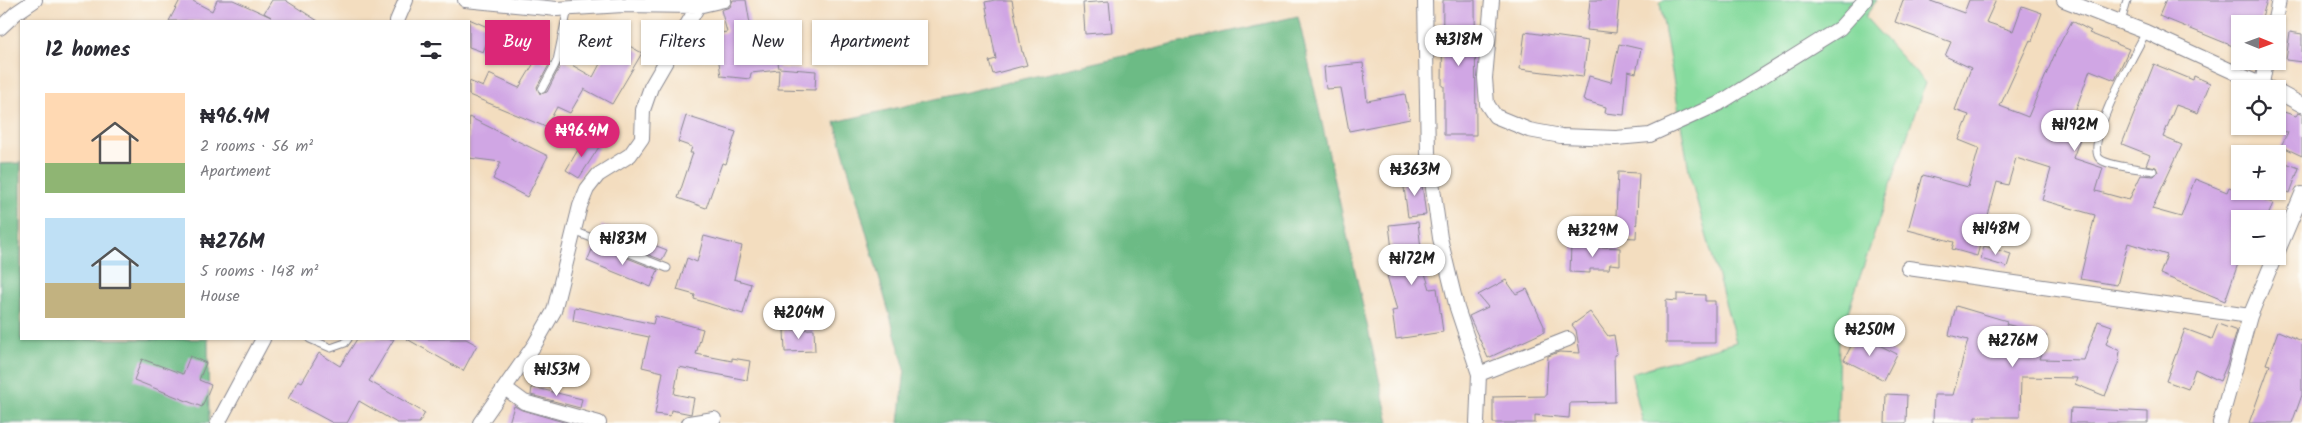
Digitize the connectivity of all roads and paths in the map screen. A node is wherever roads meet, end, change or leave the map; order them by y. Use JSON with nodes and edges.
{"nodes":[{"id":1,"x":35,"y":0,"type":"edge"},
{"id":2,"x":406,"y":0,"type":"edge"},
{"id":3,"x":465,"y":0,"type":"edge"},
{"id":4,"x":724,"y":0,"type":"edge"},
{"id":5,"x":1424,"y":0,"type":"edge"},
{"id":6,"x":1492,"y":0,"type":"edge"},
{"id":7,"x":1865,"y":0,"type":"edge"},
{"id":8,"x":2064,"y":0,"type":"edge"},
{"id":9,"x":2127,"y":0,"type":"edge"},
{"id":10,"x":2279,"y":0,"type":"edge"},
{"id":11,"x":698,"y":6,"type":"junction"},
{"id":12,"x":568,"y":8,"type":"junction"},
{"id":13,"x":2276,"y":15,"type":"edge"},
{"id":14,"x":397,"y":20,"type":"edge"},
{"id":15,"x":2121,"y":22,"type":"junction"},
{"id":16,"x":0,"y":28,"type":"edge"},
{"id":17,"x":2146,"y":32,"type":"junction"},
{"id":18,"x":2253,"y":80,"type":"edge"},
{"id":19,"x":542,"y":90,"type":"dead end"},
{"id":20,"x":2286,"y":96,"type":"edge"},
{"id":21,"x":2302,"y":105,"type":"edge"},
{"id":22,"x":2153,"y":171,"type":"dead end"},
{"id":23,"x":2302,"y":194,"type":"edge"},
{"id":24,"x":574,"y":231,"type":"junction"},
{"id":25,"x":2286,"y":232,"type":"edge"},
{"id":26,"x":2271,"y":265,"type":"edge"},
{"id":27,"x":667,"y":268,"type":"dead end"},
{"id":28,"x":1908,"y":268,"type":"dead end"},
{"id":29,"x":2250,"y":316,"type":"junction"},
{"id":30,"x":1568,"y":338,"type":"dead end"},
{"id":31,"x":261,"y":340,"type":"edge"},
{"id":32,"x":312,"y":340,"type":"edge"},
{"id":33,"x":347,"y":340,"type":"edge"},
{"id":34,"x":1480,"y":374,"type":"junction"},
{"id":35,"x":504,"y":388,"type":"junction"},
{"id":36,"x":714,"y":418,"type":"dead end"},
{"id":37,"x":218,"y":423,"type":"edge"},
{"id":38,"x":480,"y":423,"type":"edge"},
{"id":39,"x":599,"y":423,"type":"edge"},
{"id":40,"x":689,"y":423,"type":"edge"},
{"id":41,"x":1477,"y":423,"type":"edge"},
{"id":42,"x":2220,"y":423,"type":"edge"}],
"edges":[{"from":1,"to":16,"type":"street"},
{"from":2,"to":14,"type":"street"},
{"from":3,"to":12,"type":"street"},
{"from":4,"to":11,"type":"street"},
{"from":5,"to":34,"type":"street"},
{"from":6,"to":7,"type":"street"},
{"from":8,"to":15,"type":"street"},
{"from":9,"to":15,"type":"lane"},
{"from":10,"to":13,"type":"street"},
{"from":11,"to":12,"type":"street"},
{"from":11,"to":24,"type":"street"},
{"from":12,"to":19,"type":"lane"},
{"from":15,"to":17,"type":"street"},
{"from":17,"to":18,"type":"street"},
{"from":17,"to":22,"type":"lane"},
{"from":20,"to":21,"type":"street"},
{"from":23,"to":25,"type":"street"},
{"from":24,"to":27,"type":"lane"},
{"from":24,"to":35,"type":"street"},
{"from":26,"to":29,"type":"street"},
{"from":28,"to":29,"type":"street"},
{"from":29,"to":42,"type":"street"},
{"from":30,"to":34,"type":"street"},
{"from":31,"to":37,"type":"street"},
{"from":32,"to":33,"type":"lane"},
{"from":34,"to":41,"type":"street"},
{"from":35,"to":38,"type":"street"},
{"from":35,"to":39,"type":"street"},
{"from":36,"to":40,"type":"street"}]}
